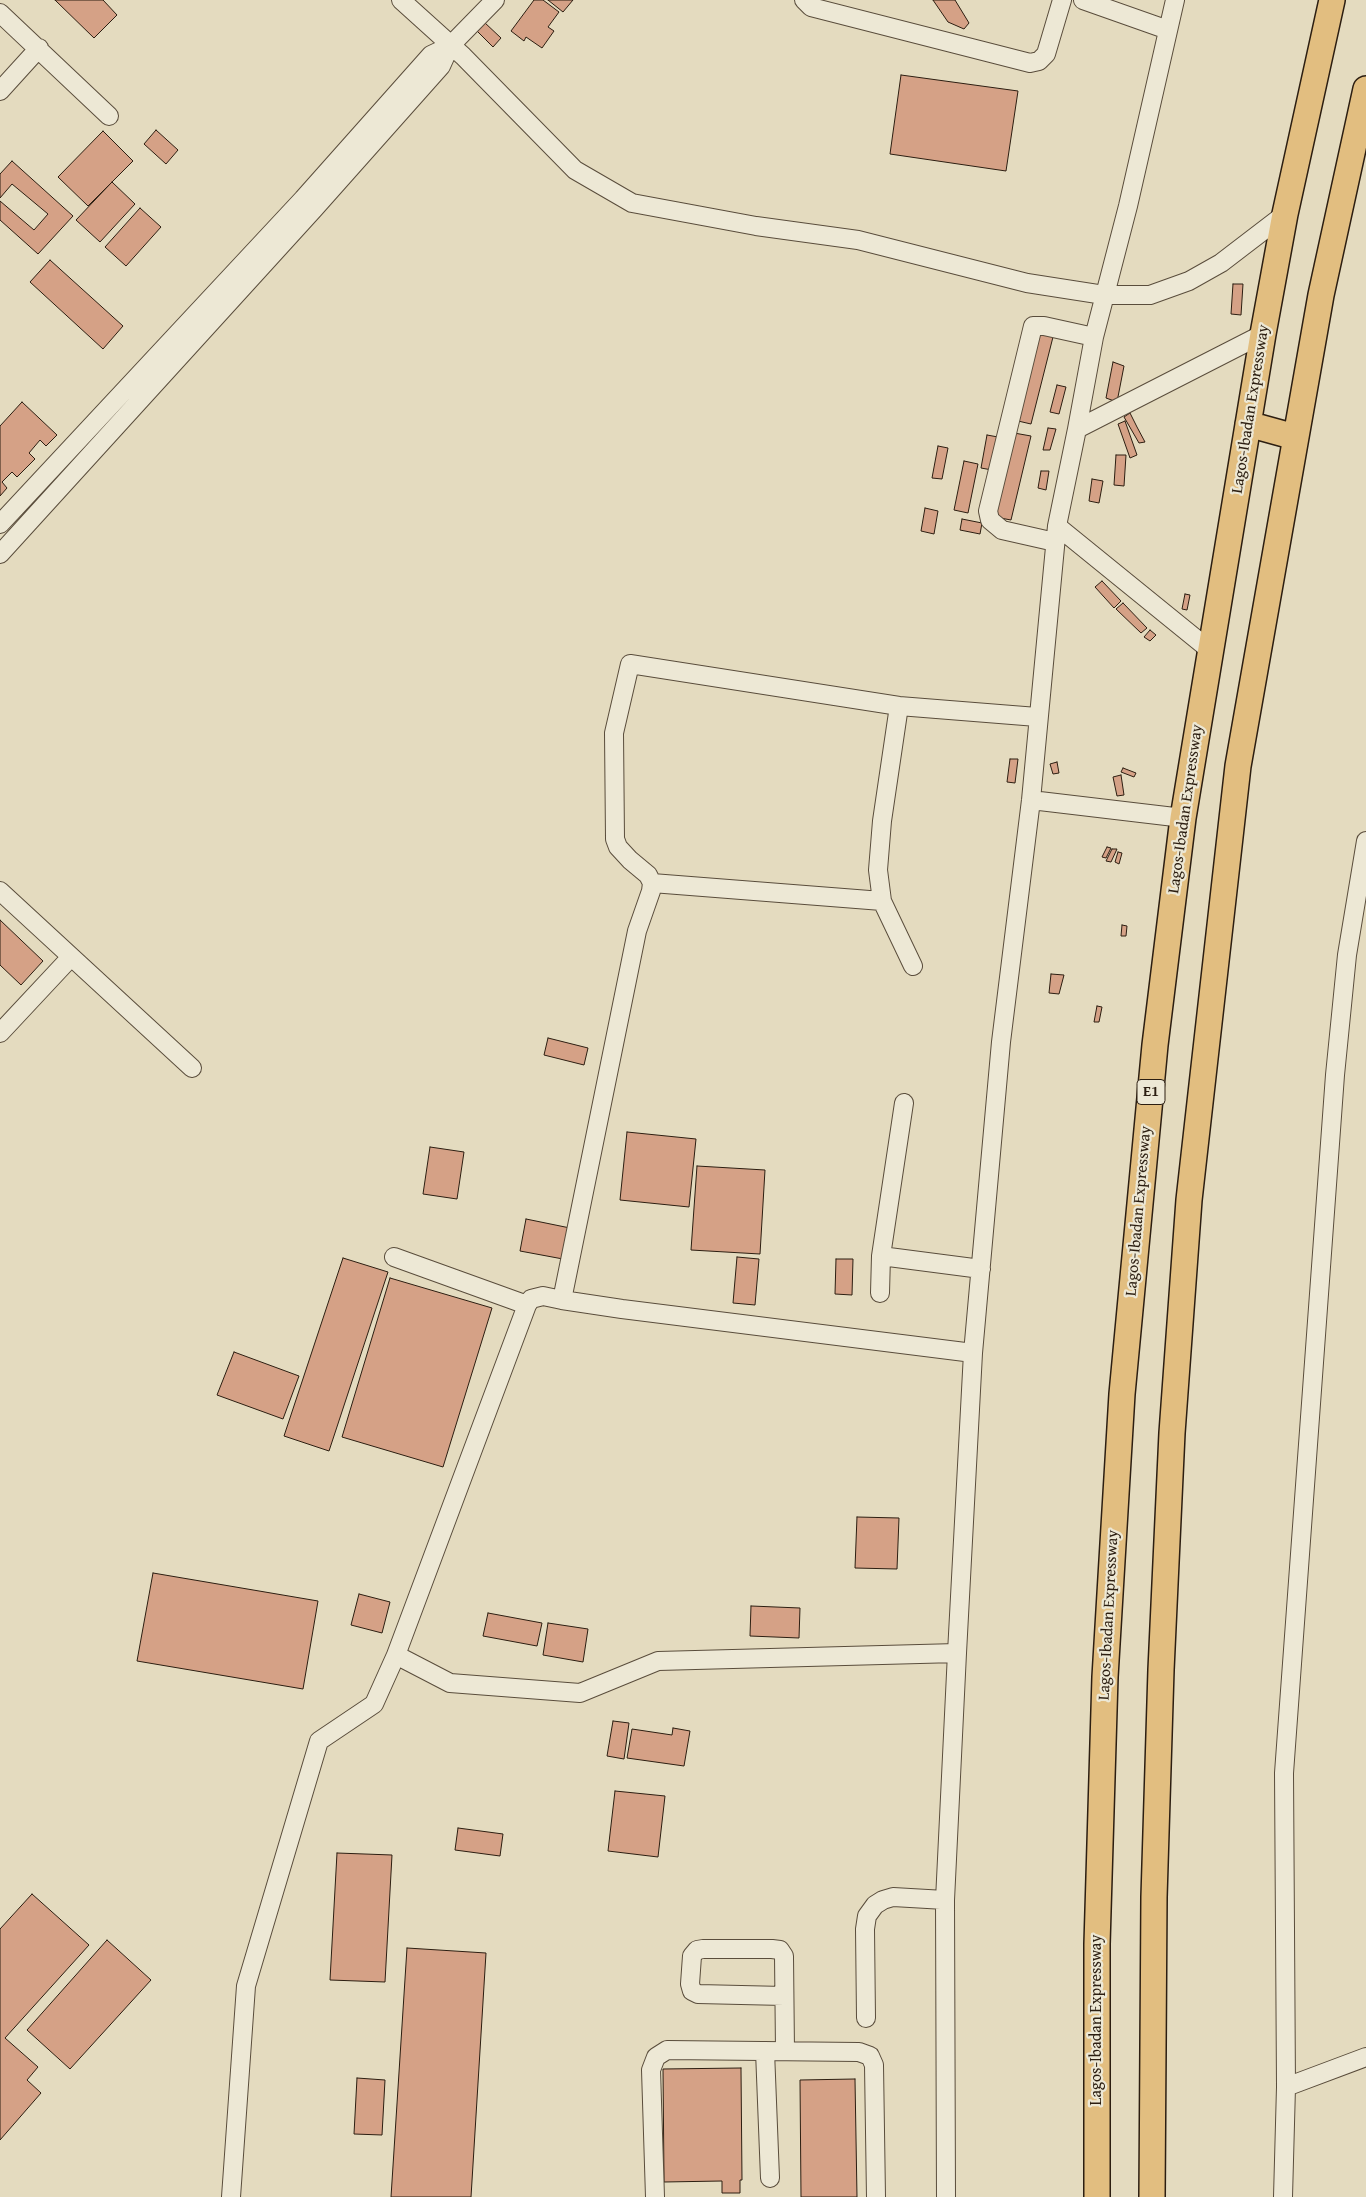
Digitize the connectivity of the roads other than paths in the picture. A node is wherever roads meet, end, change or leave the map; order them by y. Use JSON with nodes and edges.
{"nodes":[{"id":1,"x":401,"y":0,"type":"edge"},
{"id":2,"x":495,"y":0,"type":"edge"},
{"id":3,"x":804,"y":0,"type":"edge"},
{"id":4,"x":1062,"y":0,"type":"edge"},
{"id":5,"x":1083,"y":0,"type":"edge"},
{"id":6,"x":1175,"y":0,"type":"edge"},
{"id":7,"x":1332,"y":0,"type":"edge"},
{"id":8,"x":0,"y":13,"type":"edge"},
{"id":9,"x":1168,"y":30,"type":"junction"},
{"id":10,"x":450,"y":46,"type":"junction"},
{"id":11,"x":39,"y":48,"type":"junction"},
{"id":12,"x":1366,"y":89,"type":"edge"},
{"id":13,"x":0,"y":91,"type":"edge"},
{"id":14,"x":110,"y":116,"type":"dead end"},
{"id":15,"x":1285,"y":214,"type":"junction"},
{"id":16,"x":1104,"y":294,"type":"junction"},
{"id":17,"x":1263,"y":334,"type":"junction"},
{"id":18,"x":1094,"y":337,"type":"junction"},
{"id":19,"x":1248,"y":424,"type":"junction"},
{"id":20,"x":1077,"y":429,"type":"junction"},
{"id":21,"x":1295,"y":437,"type":"junction"},
{"id":22,"x":53,"y":467,"type":"junction"},
{"id":23,"x":68,"y":479,"type":"junction"},
{"id":24,"x":0,"y":524,"type":"edge"},
{"id":25,"x":1056,"y":534,"type":"junction"},
{"id":26,"x":0,"y":554,"type":"edge"},
{"id":27,"x":1211,"y":651,"type":"junction"},
{"id":28,"x":899,"y":706,"type":"junction"},
{"id":29,"x":1037,"y":717,"type":"junction"},
{"id":30,"x":1031,"y":800,"type":"junction"},
{"id":31,"x":1183,"y":818,"type":"junction"},
{"id":32,"x":1366,"y":841,"type":"edge"},
{"id":33,"x":652,"y":883,"type":"junction"},
{"id":34,"x":0,"y":891,"type":"edge"},
{"id":35,"x":882,"y":901,"type":"junction"},
{"id":36,"x":72,"y":957,"type":"junction"},
{"id":37,"x":913,"y":966,"type":"dead end"},
{"id":38,"x":0,"y":1033,"type":"edge"},
{"id":39,"x":192,"y":1068,"type":"dead end"},
{"id":40,"x":904,"y":1103,"type":"dead end"},
{"id":41,"x":881,"y":1256,"type":"junction"},
{"id":42,"x":394,"y":1257,"type":"dead end"},
{"id":43,"x":981,"y":1269,"type":"junction"},
{"id":44,"x":880,"y":1293,"type":"dead end"},
{"id":45,"x":562,"y":1300,"type":"junction"},
{"id":46,"x":527,"y":1305,"type":"junction"},
{"id":47,"x":973,"y":1353,"type":"junction"},
{"id":48,"x":957,"y":1653,"type":"junction"},
{"id":49,"x":396,"y":1655,"type":"junction"},
{"id":50,"x":945,"y":1900,"type":"junction"},
{"id":51,"x":784,"y":1996,"type":"junction"},
{"id":52,"x":866,"y":2018,"type":"dead end"},
{"id":53,"x":765,"y":2051,"type":"junction"},
{"id":54,"x":785,"y":2051,"type":"junction"},
{"id":55,"x":1366,"y":2057,"type":"edge"},
{"id":56,"x":1286,"y":2087,"type":"junction"},
{"id":57,"x":770,"y":2178,"type":"dead end"},
{"id":58,"x":231,"y":2197,"type":"edge"},
{"id":59,"x":656,"y":2197,"type":"edge"},
{"id":60,"x":876,"y":2197,"type":"edge"},
{"id":61,"x":946,"y":2197,"type":"edge"},
{"id":62,"x":1097,"y":2197,"type":"edge"},
{"id":63,"x":1152,"y":2197,"type":"edge"},
{"id":64,"x":1283,"y":2197,"type":"edge"}],
"edges":[{"from":1,"to":10,"type":"street"},
{"from":2,"to":10,"type":"street"},
{"from":3,"to":4,"type":"street"},
{"from":5,"to":9,"type":"street"},
{"from":6,"to":9,"type":"street"},
{"from":7,"to":15,"type":"highway","name":"Lagos-Ibadan Expressway","number":"E1"},
{"from":8,"to":11,"type":"street"},
{"from":9,"to":16,"type":"street"},
{"from":10,"to":16,"type":"street"},
{"from":10,"to":22,"type":"street"},
{"from":10,"to":23,"type":"street"},
{"from":11,"to":13,"type":"street"},
{"from":11,"to":14,"type":"street"},
{"from":12,"to":21,"type":"highway"},
{"from":15,"to":16,"type":"street"},
{"from":15,"to":17,"type":"highway","name":"Lagos-Ibadan Expressway","number":"E1"},
{"from":16,"to":18,"type":"street"},
{"from":17,"to":19,"type":"highway","name":"Lagos-Ibadan Expressway","number":"E1"},
{"from":17,"to":20,"type":"street"},
{"from":18,"to":20,"type":"street"},
{"from":18,"to":25,"type":"street"},
{"from":19,"to":21,"type":"highway"},
{"from":19,"to":27,"type":"highway","name":"Lagos-Ibadan Expressway","number":"E1"},
{"from":20,"to":25,"type":"street"},
{"from":21,"to":63,"type":"highway"},
{"from":22,"to":23,"type":"street"},
{"from":22,"to":24,"type":"street"},
{"from":23,"to":26,"type":"street"},
{"from":25,"to":27,"type":"street"},
{"from":25,"to":29,"type":"street"},
{"from":27,"to":31,"type":"highway","name":"Lagos-Ibadan Expressway","number":"E1"},
{"from":28,"to":29,"type":"street"},
{"from":28,"to":33,"type":"street"},
{"from":28,"to":35,"type":"street"},
{"from":29,"to":30,"type":"street"},
{"from":30,"to":31,"type":"street"},
{"from":30,"to":43,"type":"street"},
{"from":31,"to":62,"type":"highway","name":"Lagos-Ibadan Expressway","number":"E1"},
{"from":32,"to":56,"type":"street"},
{"from":33,"to":35,"type":"street"},
{"from":33,"to":45,"type":"street"},
{"from":34,"to":36,"type":"street"},
{"from":35,"to":37,"type":"street"},
{"from":36,"to":38,"type":"street"},
{"from":36,"to":39,"type":"street"},
{"from":40,"to":41,"type":"street"},
{"from":41,"to":43,"type":"street"},
{"from":41,"to":44,"type":"street"},
{"from":42,"to":46,"type":"street"},
{"from":43,"to":47,"type":"street"},
{"from":45,"to":46,"type":"street"},
{"from":45,"to":47,"type":"street"},
{"from":46,"to":49,"type":"street"},
{"from":47,"to":48,"type":"street"},
{"from":48,"to":49,"type":"street"},
{"from":48,"to":50,"type":"street"},
{"from":49,"to":58,"type":"street"},
{"from":50,"to":52,"type":"street"},
{"from":50,"to":61,"type":"street"},
{"from":51,"to":51,"type":"street"},
{"from":51,"to":54,"type":"street"},
{"from":53,"to":54,"type":"street"},
{"from":53,"to":57,"type":"street"},
{"from":53,"to":59,"type":"street"},
{"from":54,"to":60,"type":"street"},
{"from":55,"to":56,"type":"street"},
{"from":56,"to":64,"type":"street"}]}
